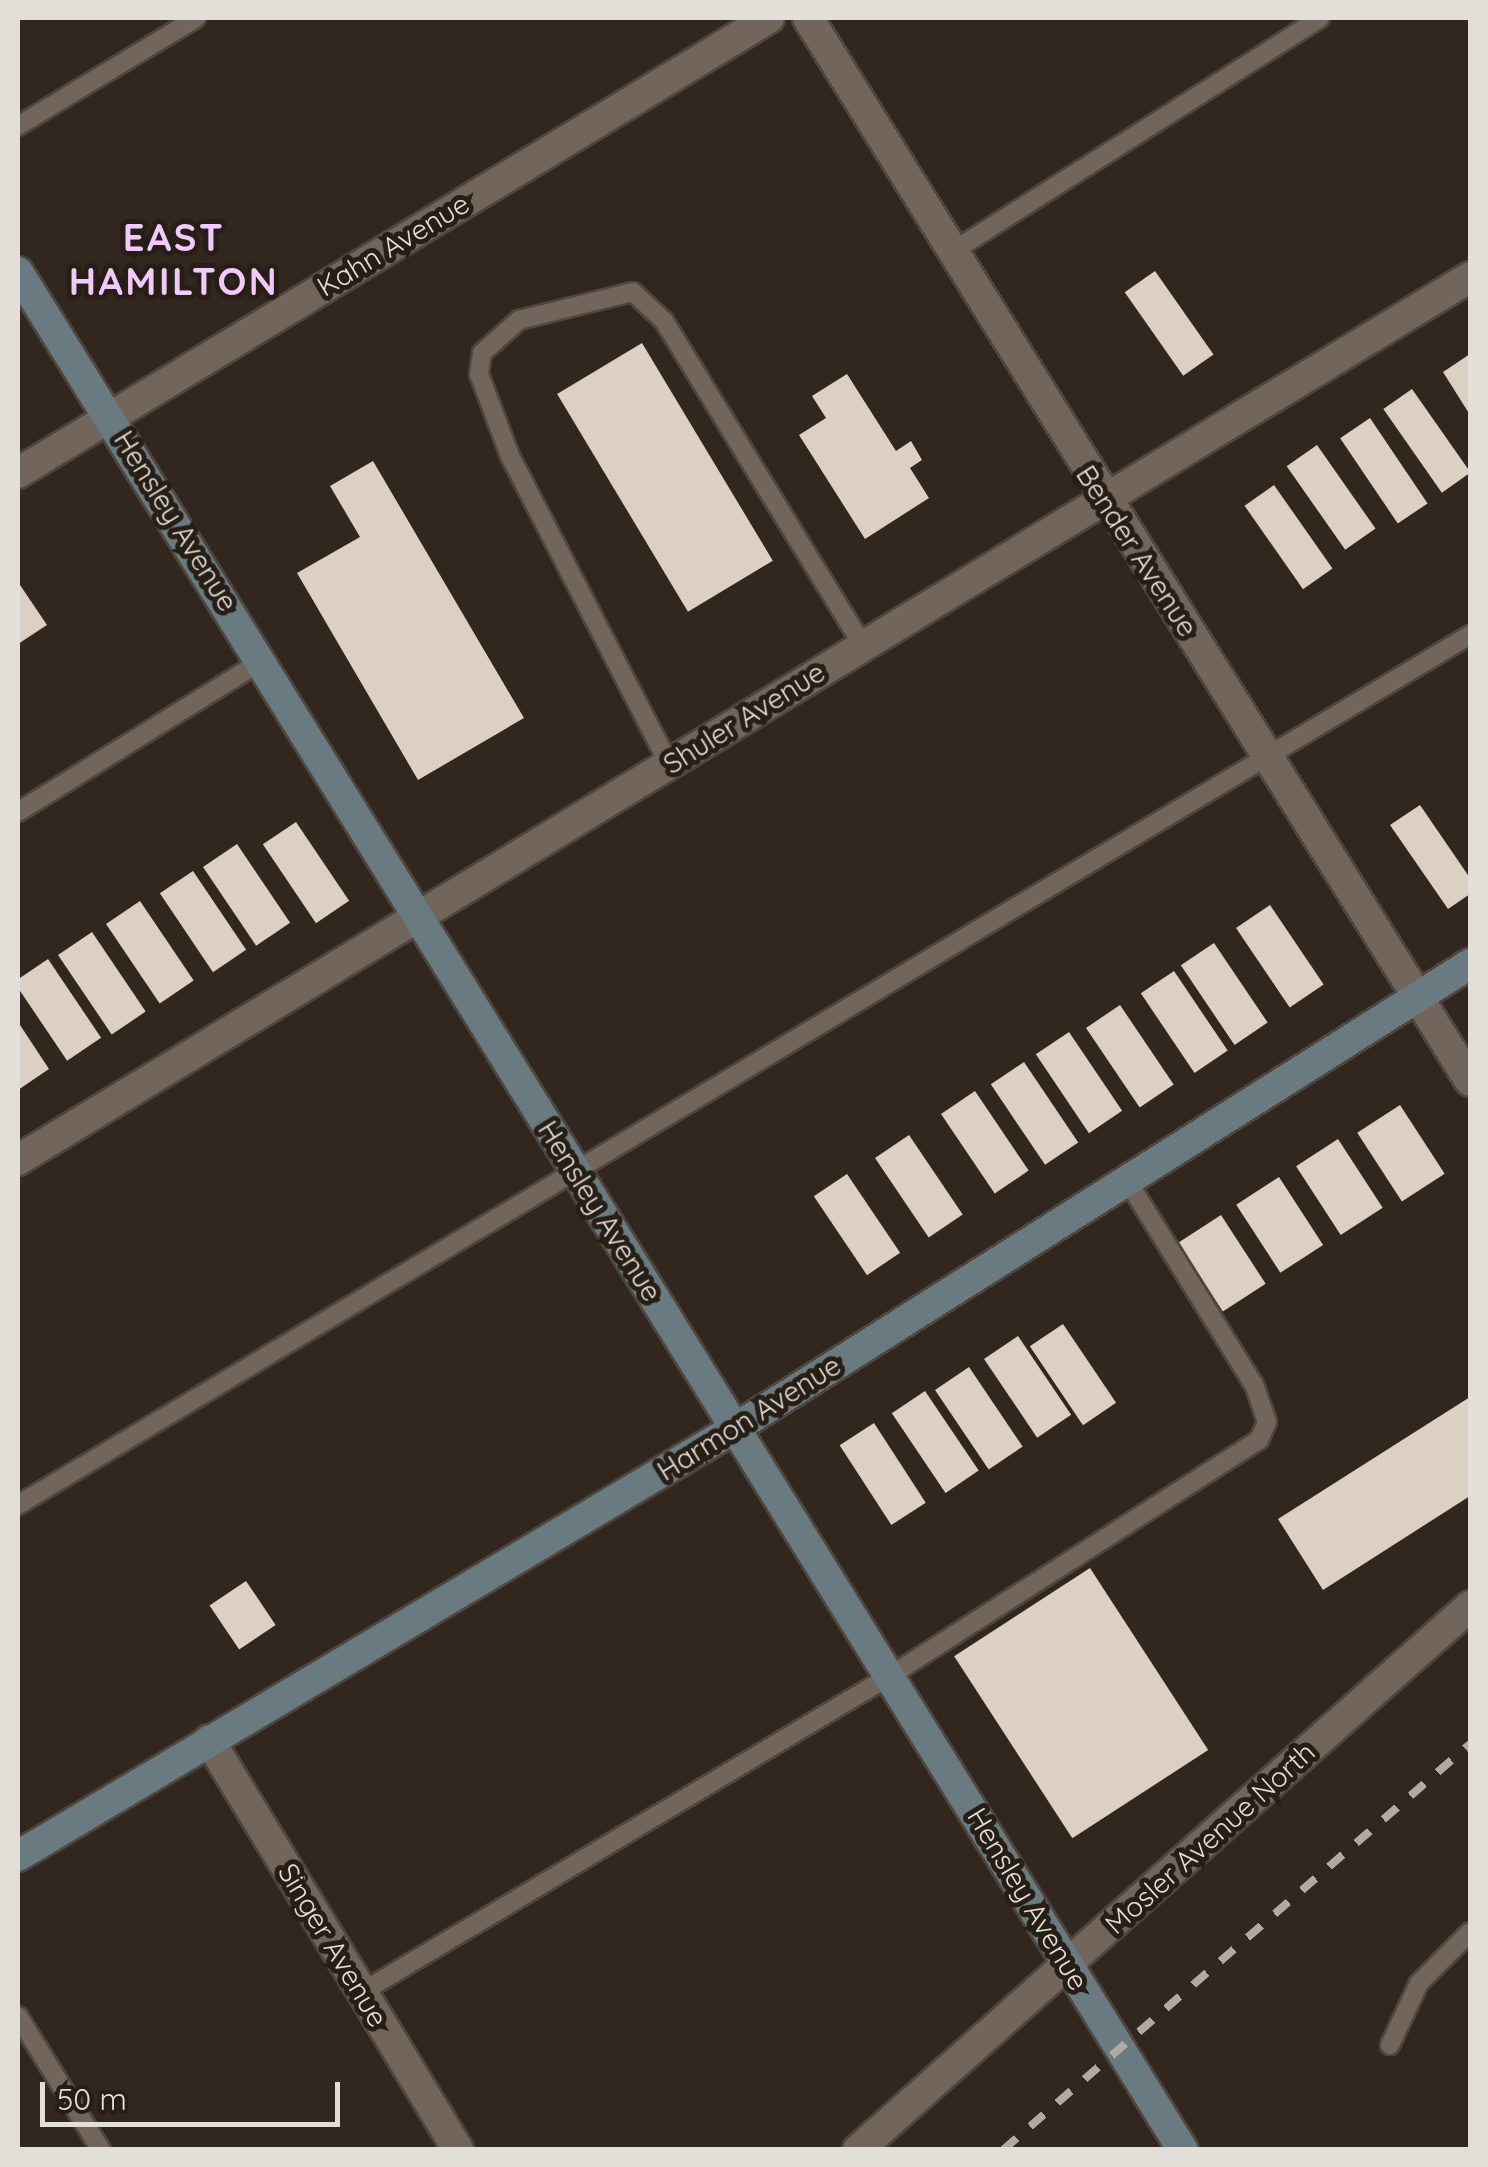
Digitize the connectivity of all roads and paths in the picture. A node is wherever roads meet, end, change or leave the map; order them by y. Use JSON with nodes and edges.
{"nodes":[{"id":1,"x":196,"y":18,"type":"edge"},
{"id":2,"x":770,"y":18,"type":"edge"},
{"id":3,"x":808,"y":18,"type":"edge"},
{"id":4,"x":1320,"y":18,"type":"edge"},
{"id":5,"x":18,"y":126,"type":"edge"},
{"id":6,"x":950,"y":252,"type":"junction"},
{"id":7,"x":18,"y":272,"type":"edge"},
{"id":8,"x":1470,"y":277,"type":"edge"},
{"id":9,"x":110,"y":416,"type":"junction"},
{"id":10,"x":18,"y":473,"type":"edge"},
{"id":11,"x":1104,"y":500,"type":"junction"},
{"id":12,"x":1470,"y":635,"type":"edge"},
{"id":13,"x":862,"y":644,"type":"junction"},
{"id":14,"x":262,"y":661,"type":"junction"},
{"id":15,"x":1270,"y":756,"type":"junction"},
{"id":16,"x":670,"y":766,"type":"junction"},
{"id":17,"x":18,"y":812,"type":"edge"},
{"id":18,"x":421,"y":916,"type":"junction"},
{"id":19,"x":1470,"y":964,"type":"edge"},
{"id":20,"x":1414,"y":998,"type":"junction"},
{"id":21,"x":1470,"y":1081,"type":"edge"},
{"id":22,"x":18,"y":1160,"type":"edge"},
{"id":23,"x":577,"y":1176,"type":"junction"},
{"id":24,"x":1127,"y":1180,"type":"junction"},
{"id":25,"x":737,"y":1427,"type":"junction"},
{"id":26,"x":18,"y":1505,"type":"edge"},
{"id":27,"x":1470,"y":1606,"type":"edge"},
{"id":28,"x":893,"y":1674,"type":"junction"},
{"id":29,"x":209,"y":1740,"type":"junction"},
{"id":30,"x":18,"y":1856,"type":"edge"},
{"id":31,"x":1470,"y":1932,"type":"edge"},
{"id":32,"x":1068,"y":1965,"type":"junction"},
{"id":33,"x":362,"y":1992,"type":"junction"},
{"id":34,"x":18,"y":2016,"type":"edge"},
{"id":35,"x":1390,"y":2045,"type":"dead end"},
{"id":36,"x":1177,"y":2147,"type":"edge"},
{"id":37,"x":101,"y":2150,"type":"edge"},
{"id":38,"x":458,"y":2150,"type":"edge"},
{"id":39,"x":858,"y":2150,"type":"edge"}],
"edges":[{"from":1,"to":5,"type":"lane"},
{"from":2,"to":9,"type":"street","name":"Kahn Avenue"},
{"from":3,"to":6,"type":"street","name":"Bender Avenue"},
{"from":4,"to":6,"type":"lane"},
{"from":6,"to":11,"type":"street","name":"Bender Avenue"},
{"from":7,"to":9,"type":"street","name":"Hensley Avenue"},
{"from":8,"to":11,"type":"street","name":"Shuler Avenue"},
{"from":9,"to":10,"type":"street","name":"Kahn Avenue"},
{"from":9,"to":14,"type":"street","name":"Hensley Avenue"},
{"from":11,"to":13,"type":"street","name":"Shuler Avenue"},
{"from":11,"to":15,"type":"street","name":"Bender Avenue"},
{"from":12,"to":15,"type":"lane"},
{"from":13,"to":16,"type":"street","name":"Shuler Avenue"},
{"from":13,"to":16,"type":"lane"},
{"from":14,"to":17,"type":"lane"},
{"from":14,"to":18,"type":"street","name":"Hensley Avenue"},
{"from":15,"to":20,"type":"street","name":"Bender Avenue"},
{"from":15,"to":23,"type":"lane"},
{"from":16,"to":18,"type":"street","name":"Shuler Avenue"},
{"from":18,"to":22,"type":"street","name":"Shuler Avenue"},
{"from":18,"to":23,"type":"street","name":"Hensley Avenue"},
{"from":19,"to":20,"type":"street","name":"Harmon Avenue"},
{"from":20,"to":21,"type":"street","name":"Bender Avenue"},
{"from":20,"to":24,"type":"street","name":"Harmon Avenue"},
{"from":23,"to":25,"type":"street","name":"Hensley Avenue"},
{"from":23,"to":26,"type":"lane"},
{"from":24,"to":25,"type":"street","name":"Harmon Avenue"},
{"from":24,"to":28,"type":"lane"},
{"from":25,"to":28,"type":"street","name":"Hensley Avenue"},
{"from":25,"to":29,"type":"street","name":"Harmon Avenue"},
{"from":27,"to":32,"type":"street","name":"Mosler Avenue North"},
{"from":28,"to":32,"type":"street","name":"Hensley Avenue"},
{"from":28,"to":33,"type":"lane"},
{"from":29,"to":30,"type":"street","name":"Harmon Avenue"},
{"from":29,"to":33,"type":"street","name":"Singer Avenue"},
{"from":31,"to":35,"type":"lane"},
{"from":32,"to":36,"type":"street","name":"Hensley Avenue"},
{"from":32,"to":39,"type":"street","name":"Mosler Avenue North"},
{"from":33,"to":38,"type":"street","name":"Singer Avenue"},
{"from":34,"to":37,"type":"lane"}]}
